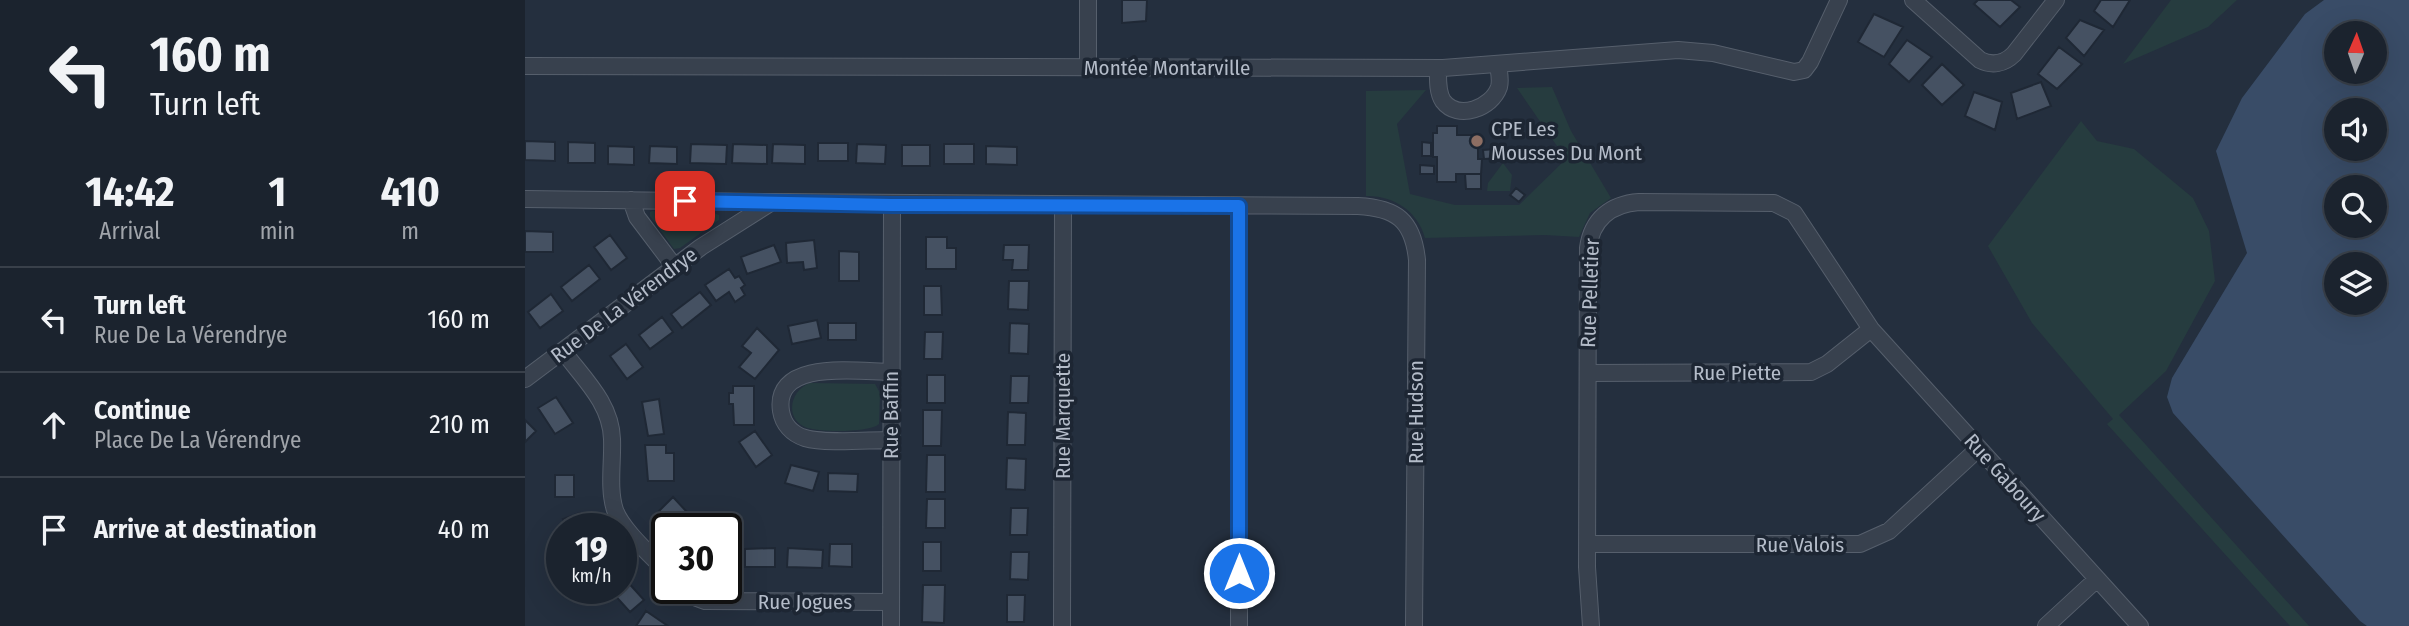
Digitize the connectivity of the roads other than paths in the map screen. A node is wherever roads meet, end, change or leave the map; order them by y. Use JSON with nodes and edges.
{"nodes":[{"id":1,"x":1088,"y":0,"type":"edge"},
{"id":2,"x":1839,"y":0,"type":"edge"},
{"id":3,"x":1913,"y":0,"type":"edge"},
{"id":4,"x":2056,"y":0,"type":"edge"},
{"id":5,"x":1498,"y":65,"type":"junction"},
{"id":6,"x":525,"y":66,"type":"edge"},
{"id":7,"x":1088,"y":68,"type":"junction"},
{"id":8,"x":1438,"y":68,"type":"junction"},
{"id":9,"x":525,"y":199,"type":"edge"},
{"id":10,"x":631,"y":200,"type":"junction"},
{"id":11,"x":772,"y":202,"type":"junction"},
{"id":12,"x":892,"y":205,"type":"junction"},
{"id":13,"x":1063,"y":205,"type":"junction"},
{"id":14,"x":1239,"y":206,"type":"junction"},
{"id":15,"x":674,"y":266,"type":"junction"},
{"id":16,"x":1871,"y":329,"type":"junction"},
{"id":17,"x":563,"y":351,"type":"junction"},
{"id":18,"x":891,"y":372,"type":"junction"},
{"id":19,"x":1588,"y":373,"type":"junction"},
{"id":20,"x":525,"y":379,"type":"edge"},
{"id":21,"x":891,"y":440,"type":"junction"},
{"id":22,"x":1978,"y":449,"type":"junction"},
{"id":23,"x":1587,"y":544,"type":"junction"},
{"id":24,"x":651,"y":553,"type":"edge"},
{"id":25,"x":2097,"y":579,"type":"junction"},
{"id":26,"x":742,"y":601,"type":"edge"},
{"id":27,"x":890,"y":602,"type":"junction"},
{"id":28,"x":891,"y":626,"type":"edge"},
{"id":29,"x":1062,"y":626,"type":"edge"},
{"id":30,"x":1239,"y":626,"type":"edge"},
{"id":31,"x":1415,"y":626,"type":"edge"},
{"id":32,"x":1591,"y":626,"type":"edge"},
{"id":33,"x":2046,"y":626,"type":"edge"},
{"id":34,"x":2140,"y":626,"type":"edge"}],
"edges":[{"from":1,"to":7,"type":"street"},
{"from":2,"to":5,"type":"street","name":"Montée Montarville"},
{"from":3,"to":4,"type":"street"},
{"from":5,"to":8,"type":"street","name":"Montée Montarville"},
{"from":5,"to":8,"type":"street"},
{"from":6,"to":7,"type":"street","name":"Montée Montarville"},
{"from":7,"to":8,"type":"street","name":"Montée Montarville"},
{"from":9,"to":10,"type":"street"},
{"from":10,"to":11,"type":"street"},
{"from":10,"to":15,"type":"street"},
{"from":11,"to":12,"type":"street"},
{"from":11,"to":15,"type":"street","name":"Rue De La Vérendrye"},
{"from":12,"to":13,"type":"street"},
{"from":12,"to":18,"type":"street","name":"Rue Baffin"},
{"from":13,"to":14,"type":"street"},
{"from":13,"to":29,"type":"street","name":"Rue Marquette"},
{"from":14,"to":30,"type":"street"},
{"from":14,"to":31,"type":"street","name":"Rue Hudson"},
{"from":15,"to":17,"type":"street","name":"Rue De La Vérendrye"},
{"from":16,"to":19,"type":"street","name":"Rue Piette"},
{"from":16,"to":19,"type":"street","name":"Rue Pelletier"},
{"from":16,"to":22,"type":"street","name":"Rue Gaboury"},
{"from":17,"to":20,"type":"street","name":"Rue De La Vérendrye"},
{"from":17,"to":24,"type":"street"},
{"from":18,"to":21,"type":"street","name":"Rue Baffin"},
{"from":18,"to":21,"type":"street"},
{"from":19,"to":23,"type":"street","name":"Rue Pelletier"},
{"from":21,"to":27,"type":"street","name":"Rue Baffin"},
{"from":22,"to":23,"type":"street","name":"Rue Valois"},
{"from":22,"to":25,"type":"street","name":"Rue Gaboury"},
{"from":23,"to":32,"type":"street","name":"Rue Pelletier"},
{"from":25,"to":33,"type":"street"},
{"from":25,"to":34,"type":"street","name":"Rue Gaboury"},
{"from":26,"to":27,"type":"street","name":"Rue Jogues"},
{"from":27,"to":28,"type":"street","name":"Rue Baffin"}]}
